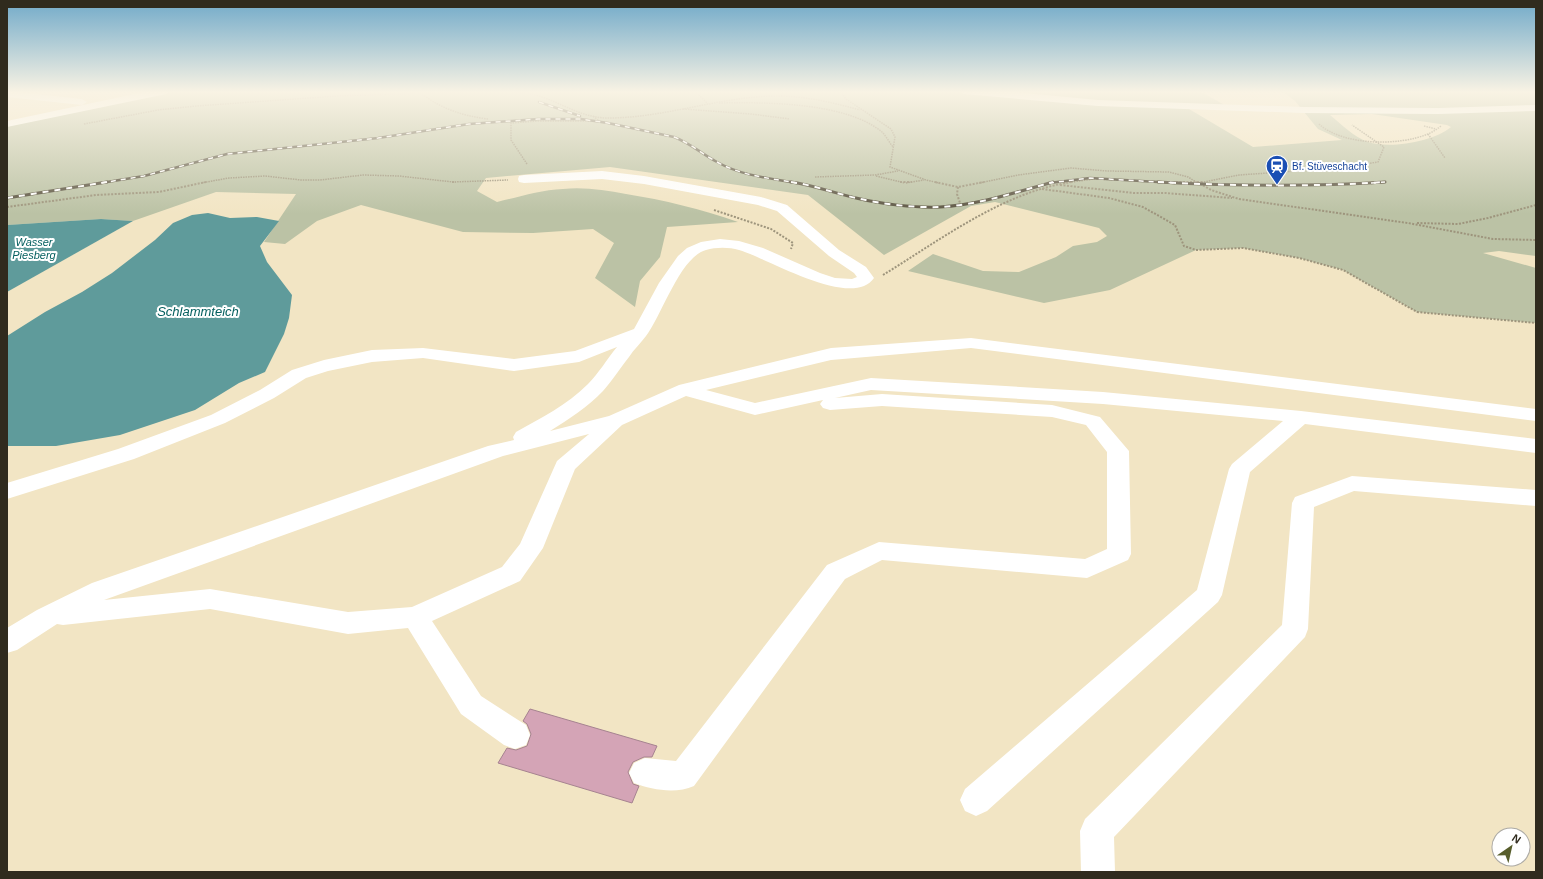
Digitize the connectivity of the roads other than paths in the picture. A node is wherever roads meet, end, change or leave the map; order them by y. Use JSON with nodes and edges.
{"nodes":[{"id":1,"x":524,"y":179,"type":"road end"},
{"id":2,"x":640,"y":332,"type":"junction"},
{"id":3,"x":684,"y":390,"type":"junction"},
{"id":4,"x":754,"y":409,"type":"junction"},
{"id":5,"x":1536,"y":415,"type":"edge"},
{"id":6,"x":1302,"y":417,"type":"junction"},
{"id":7,"x":616,"y":420,"type":"junction"},
{"id":8,"x":1536,"y":446,"type":"edge"},
{"id":9,"x":496,"y":452,"type":"junction"},
{"id":10,"x":7,"y":491,"type":"edge"},
{"id":11,"x":1536,"y":498,"type":"edge"},
{"id":12,"x":46,"y":617,"type":"junction"},
{"id":13,"x":415,"y":617,"type":"junction"},
{"id":14,"x":7,"y":642,"type":"edge"},
{"id":15,"x":515,"y":735,"type":"dead end"},
{"id":16,"x":645,"y":773,"type":"dead end"},
{"id":17,"x":976,"y":800,"type":"dead end"},
{"id":18,"x":1098,"y":872,"type":"edge"}],
"edges":[{"from":1,"to":2,"type":"street"},
{"from":2,"to":9,"type":"street"},
{"from":2,"to":10,"type":"street"},
{"from":3,"to":4,"type":"street"},
{"from":3,"to":5,"type":"street"},
{"from":3,"to":7,"type":"street"},
{"from":4,"to":6,"type":"street"},
{"from":4,"to":16,"type":"street"},
{"from":6,"to":8,"type":"street"},
{"from":6,"to":17,"type":"street"},
{"from":7,"to":9,"type":"street"},
{"from":7,"to":13,"type":"street"},
{"from":9,"to":12,"type":"street"},
{"from":11,"to":18,"type":"street"},
{"from":12,"to":13,"type":"street"},
{"from":12,"to":14,"type":"street"},
{"from":13,"to":15,"type":"street"}]}
